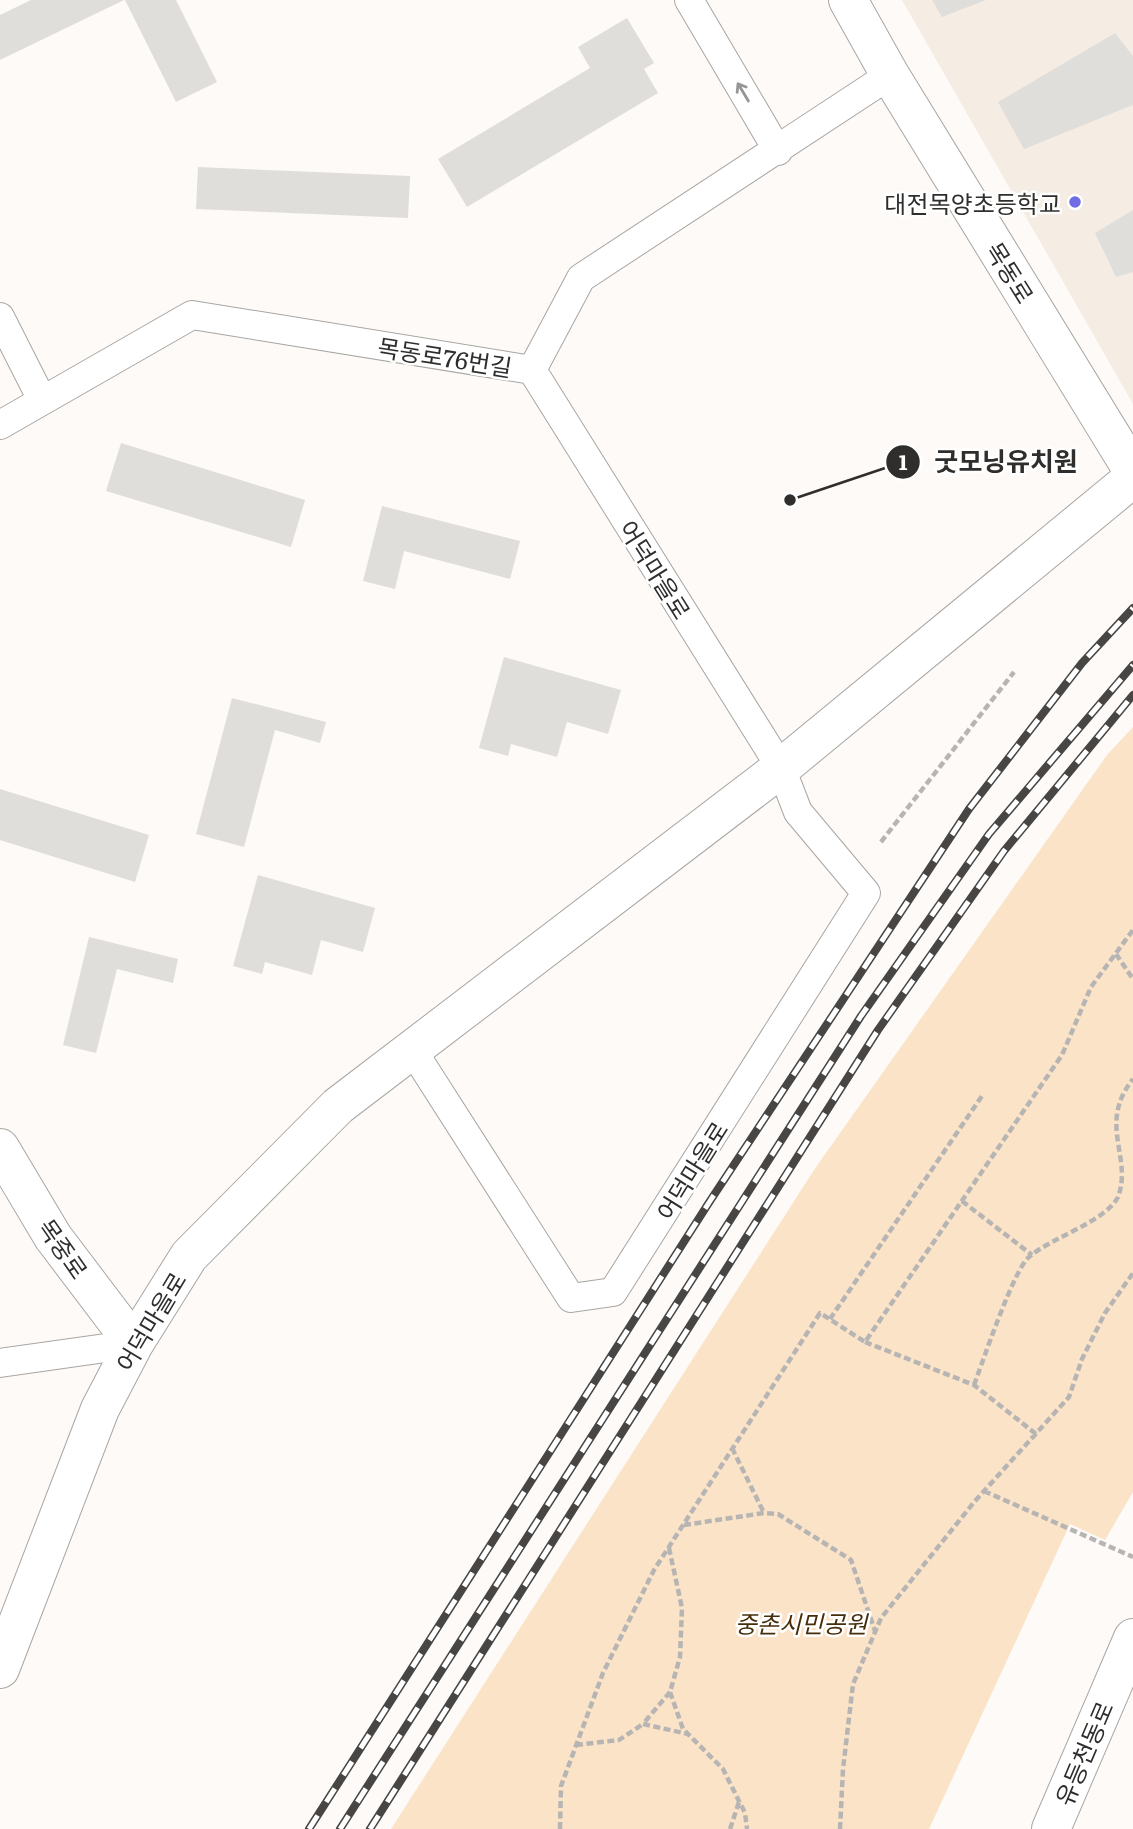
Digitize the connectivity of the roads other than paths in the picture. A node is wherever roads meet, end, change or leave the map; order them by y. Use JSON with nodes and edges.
{"nodes":[{"id":1,"x":689,"y":0,"type":"edge"},
{"id":2,"x":848,"y":0,"type":"edge"},
{"id":3,"x":890,"y":75,"type":"junction"},
{"id":4,"x":778,"y":151,"type":"junction"},
{"id":5,"x":0,"y":317,"type":"edge"},
{"id":6,"x":532,"y":370,"type":"junction"},
{"id":7,"x":42,"y":400,"type":"junction"},
{"id":8,"x":0,"y":425,"type":"edge"},
{"id":9,"x":1133,"y":471,"type":"edge"},
{"id":10,"x":1133,"y":478,"type":"edge"},
{"id":11,"x":781,"y":768,"type":"junction"},
{"id":12,"x":414,"y":1051,"type":"junction"},
{"id":13,"x":0,"y":1148,"type":"edge"},
{"id":14,"x":134,"y":1343,"type":"junction"},
{"id":15,"x":0,"y":1363,"type":"edge"},
{"id":16,"x":1133,"y":1638,"type":"edge"},
{"id":17,"x":0,"y":1669,"type":"edge"},
{"id":18,"x":1051,"y":1829,"type":"edge"}],
"edges":[{"from":4,"to":1,"type":"street","one_way":true},
{"from":2,"to":3,"type":"main road","name":"목동로"},
{"from":3,"to":4,"type":"street","name":"목동로76번길"},
{"from":3,"to":9,"type":"main road","name":"목동로"},
{"from":4,"to":6,"type":"street","name":"목동로76번길"},
{"from":5,"to":7,"type":"street"},
{"from":6,"to":7,"type":"street","name":"목동로76번길"},
{"from":6,"to":11,"type":"street","name":"어덕마을로"},
{"from":7,"to":8,"type":"street","name":"목동로76번길"},
{"from":10,"to":11,"type":"main road","name":"어덕마을로"},
{"from":11,"to":12,"type":"main road","name":"어덕마을로"},
{"from":11,"to":12,"type":"street","name":"어덕마을로"},
{"from":12,"to":14,"type":"main road","name":"어덕마을로"},
{"from":13,"to":14,"type":"main road","name":"목중로"},
{"from":14,"to":15,"type":"street"},
{"from":14,"to":17,"type":"main road","name":"어덕마을로"},
{"from":16,"to":18,"type":"main road","name":"유등천동로"}]}
